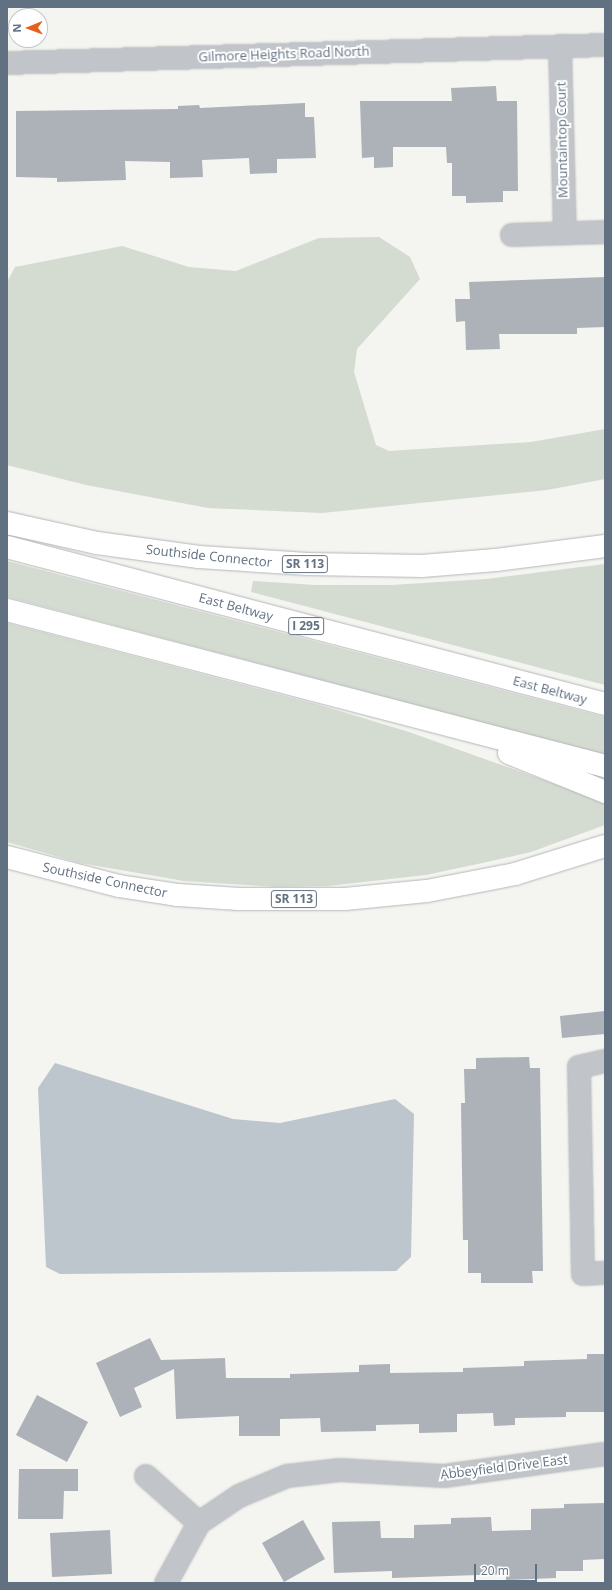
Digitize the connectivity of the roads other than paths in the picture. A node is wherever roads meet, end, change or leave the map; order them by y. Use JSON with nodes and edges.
{"nodes":[{"id":1,"x":605,"y":45,"type":"edge"},
{"id":2,"x":560,"y":46,"type":"junction"},
{"id":3,"x":7,"y":63,"type":"edge"},
{"id":4,"x":605,"y":232,"type":"edge"},
{"id":5,"x":565,"y":233,"type":"junction"},
{"id":6,"x":512,"y":235,"type":"dead end"},
{"id":7,"x":7,"y":523,"type":"edge"},
{"id":8,"x":605,"y":546,"type":"edge"},
{"id":9,"x":7,"y":547,"type":"edge"},
{"id":10,"x":7,"y":610,"type":"edge"},
{"id":11,"x":605,"y":704,"type":"edge"},
{"id":12,"x":418,"y":717,"type":"junction"},
{"id":13,"x":605,"y":766,"type":"edge"},
{"id":14,"x":605,"y":792,"type":"edge"},
{"id":15,"x":605,"y":846,"type":"edge"},
{"id":16,"x":7,"y":857,"type":"edge"},
{"id":17,"x":605,"y":1061,"type":"edge"},
{"id":18,"x":605,"y":1273,"type":"edge"},
{"id":19,"x":605,"y":1454,"type":"edge"},
{"id":20,"x":146,"y":1476,"type":"dead end"},
{"id":21,"x":199,"y":1523,"type":"junction"},
{"id":22,"x":166,"y":1583,"type":"edge"}],
"edges":[{"from":1,"to":2,"type":"street","name":"Gilmore Heights Road North"},
{"from":2,"to":3,"type":"street","name":"Gilmore Heights Road North"},
{"from":2,"to":5,"type":"street","name":"Mountaintop Court"},
{"from":4,"to":5,"type":"street"},
{"from":5,"to":6,"type":"street"},
{"from":7,"to":8,"type":"highway","name":"Southside Connector","number":"SR 113"},
{"from":9,"to":11,"type":"highway","name":"East Beltway","number":"I 295"},
{"from":10,"to":12,"type":"highway"},
{"from":12,"to":13,"type":"highway"},
{"from":12,"to":14,"type":"highway"},
{"from":15,"to":16,"type":"highway","name":"Southside Connector","number":"SR 113"},
{"from":17,"to":18,"type":"street"},
{"from":19,"to":21,"type":"street","name":"Abbeyfield Drive East"},
{"from":20,"to":21,"type":"street"},
{"from":21,"to":22,"type":"street"}]}
